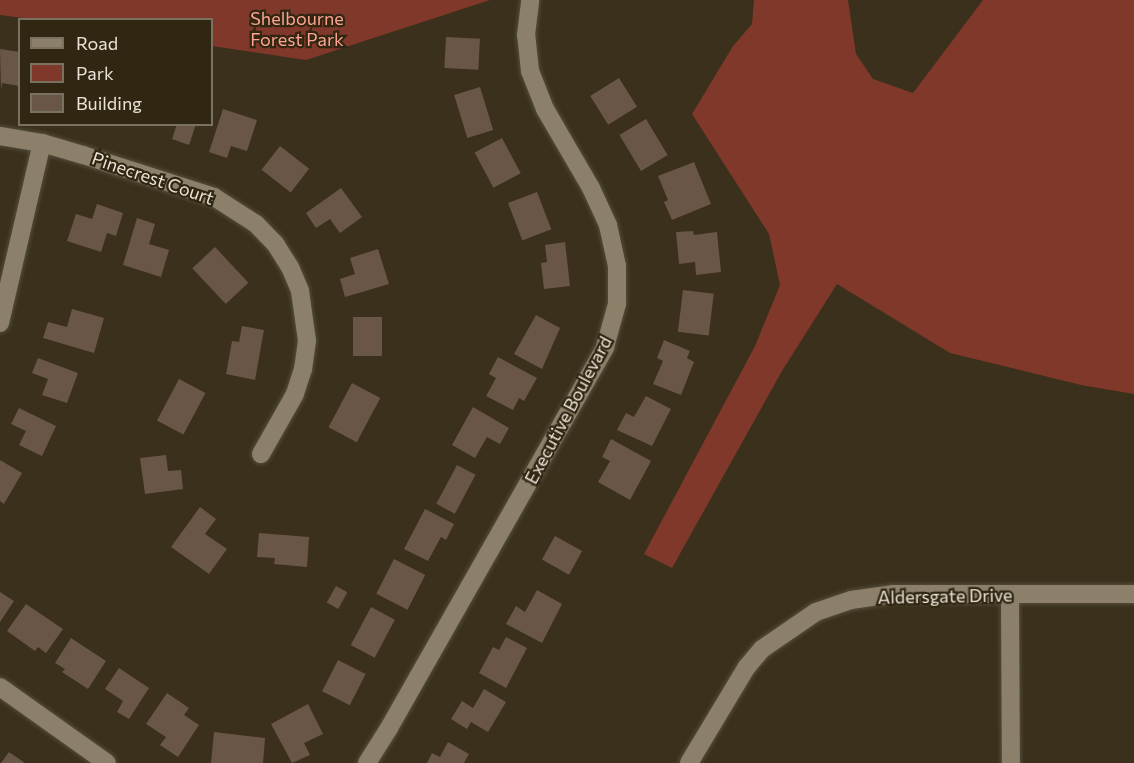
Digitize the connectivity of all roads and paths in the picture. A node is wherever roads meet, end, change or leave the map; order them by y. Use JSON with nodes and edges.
{"nodes":[{"id":1,"x":530,"y":0,"type":"edge"},
{"id":2,"x":0,"y":136,"type":"edge"},
{"id":3,"x":42,"y":143,"type":"junction"},
{"id":4,"x":0,"y":323,"type":"edge"},
{"id":5,"x":261,"y":454,"type":"dead end"},
{"id":6,"x":1010,"y":594,"type":"junction"},
{"id":7,"x":1134,"y":594,"type":"edge"},
{"id":8,"x":0,"y":687,"type":"edge"},
{"id":9,"x":107,"y":763,"type":"edge"},
{"id":10,"x":367,"y":763,"type":"edge"},
{"id":11,"x":689,"y":763,"type":"edge"},
{"id":12,"x":1011,"y":763,"type":"edge"}],
"edges":[{"from":1,"to":10,"type":"street","name":"Executive Boulevard"},
{"from":2,"to":3,"type":"street","name":"Pinecrest Court"},
{"from":3,"to":4,"type":"street"},
{"from":3,"to":5,"type":"street","name":"Pinecrest Court"},
{"from":6,"to":7,"type":"street","name":"Aldersgate Drive"},
{"from":6,"to":11,"type":"street","name":"Aldersgate Drive"},
{"from":6,"to":12,"type":"street"},
{"from":8,"to":9,"type":"street"}]}
